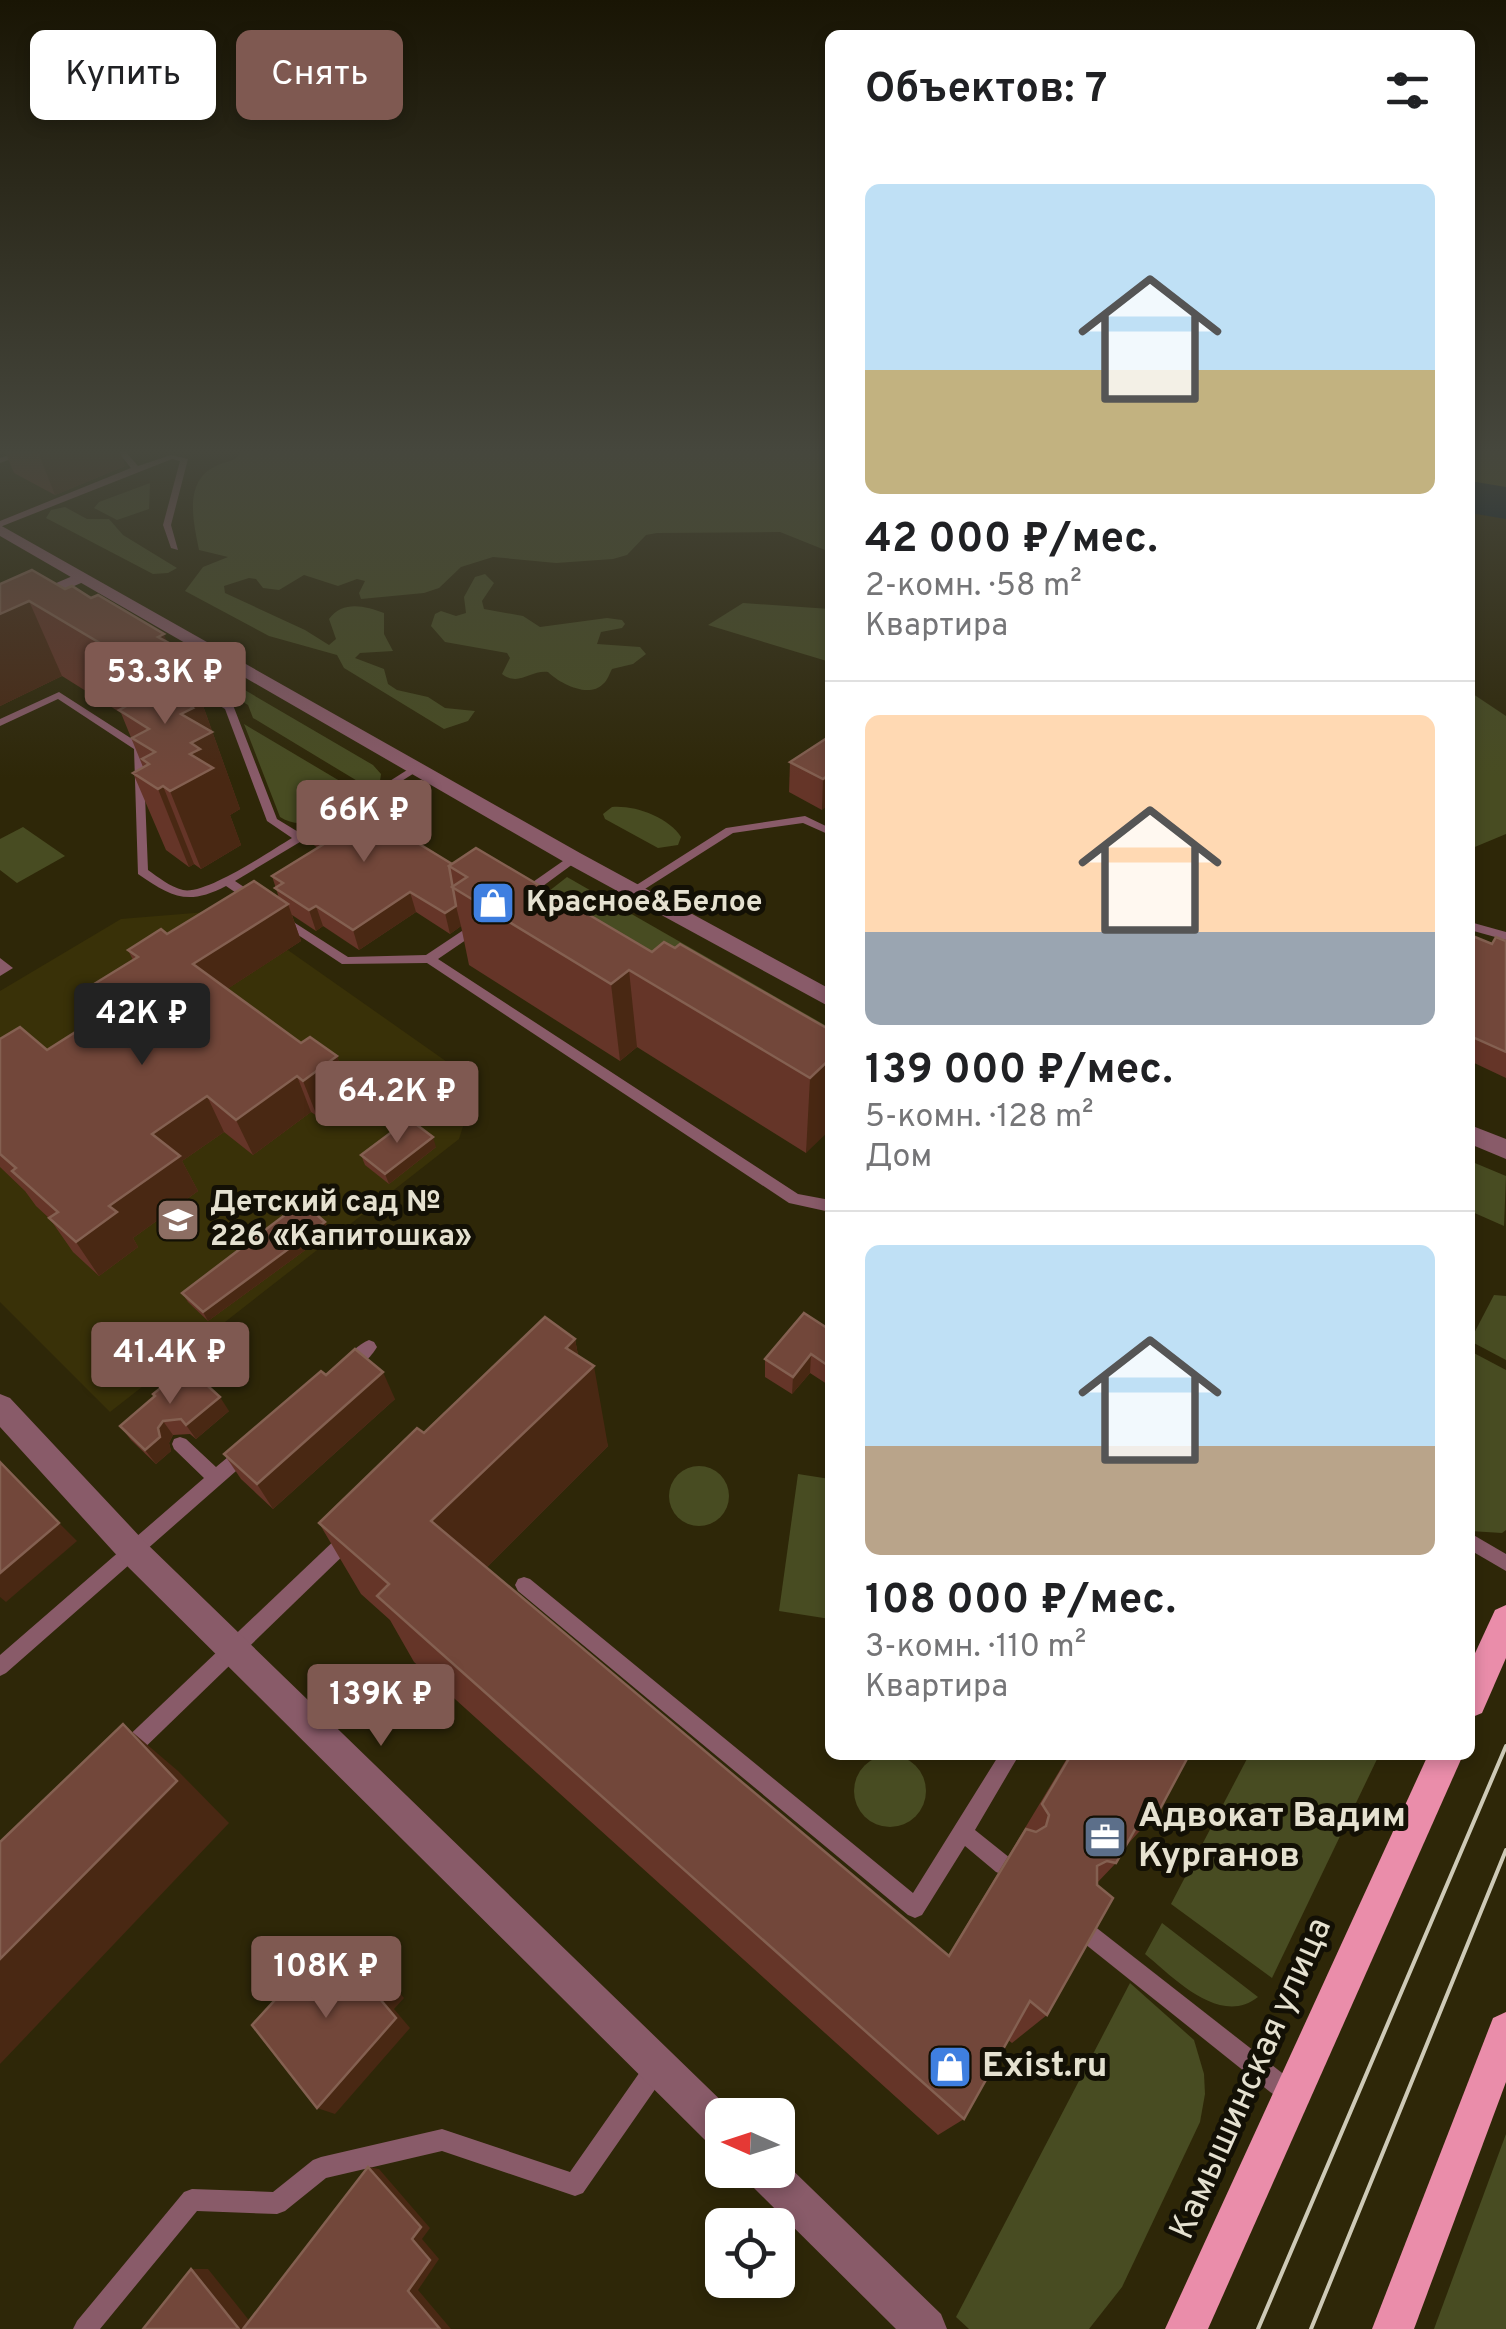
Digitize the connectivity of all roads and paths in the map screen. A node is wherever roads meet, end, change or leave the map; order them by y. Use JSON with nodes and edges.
{"nodes":[{"id":1,"x":55,"y":561,"type":"edge"},
{"id":2,"x":82,"y":577,"type":"junction"},
{"id":3,"x":0,"y":614,"type":"edge"},
{"id":4,"x":181,"y":678,"type":"edge"},
{"id":5,"x":0,"y":723,"type":"edge"},
{"id":6,"x":415,"y":768,"type":"junction"},
{"id":7,"x":344,"y":812,"type":"edge"},
{"id":8,"x":825,"y":829,"type":"edge"},
{"id":9,"x":315,"y":830,"type":"edge"},
{"id":10,"x":300,"y":838,"type":"junction"},
{"id":11,"x":573,"y":858,"type":"junction"},
{"id":12,"x":227,"y":882,"type":"junction"},
{"id":13,"x":632,"y":891,"type":"junction"},
{"id":14,"x":514,"y":900,"type":"edge"},
{"id":15,"x":486,"y":920,"type":"edge"},
{"id":16,"x":1475,"y":927,"type":"edge"},
{"id":17,"x":1506,"y":936,"type":"edge"},
{"id":18,"x":429,"y":959,"type":"junction"},
{"id":19,"x":0,"y":962,"type":"edge"},
{"id":20,"x":0,"y":972,"type":"edge"},
{"id":21,"x":825,"y":997,"type":"edge"},
{"id":22,"x":1475,"y":1136,"type":"edge"},
{"id":23,"x":1506,"y":1149,"type":"edge"},
{"id":24,"x":825,"y":1205,"type":"edge"},
{"id":25,"x":369,"y":1347,"type":"dead end"},
{"id":26,"x":341,"y":1371,"type":"edge"},
{"id":27,"x":0,"y":1407,"type":"edge"},
{"id":28,"x":258,"y":1442,"type":"edge"},
{"id":29,"x":180,"y":1444,"type":"dead end"},
{"id":30,"x":216,"y":1478,"type":"junction"},
{"id":31,"x":361,"y":1526,"type":"edge"},
{"id":32,"x":1475,"y":1544,"type":"edge"},
{"id":33,"x":132,"y":1551,"type":"junction"},
{"id":34,"x":1506,"y":1563,"type":"edge"},
{"id":35,"x":524,"y":1586,"type":"dead end"},
{"id":36,"x":1506,"y":1622,"type":"edge"},
{"id":37,"x":232,"y":1649,"type":"junction"},
{"id":38,"x":0,"y":1667,"type":"edge"},
{"id":39,"x":1475,"y":1690,"type":"edge"},
{"id":40,"x":1007,"y":1760,"type":"edge"},
{"id":41,"x":1444,"y":1760,"type":"edge"},
{"id":42,"x":112,"y":1766,"type":"edge"},
{"id":43,"x":963,"y":1832,"type":"junction"},
{"id":44,"x":1003,"y":1865,"type":"edge"},
{"id":45,"x":1069,"y":1918,"type":"edge"},
{"id":46,"x":1506,"y":2032,"type":"edge"},
{"id":47,"x":658,"y":2066,"type":"junction"},
{"id":48,"x":1292,"y":2095,"type":"junction"},
{"id":49,"x":705,"y":2113,"type":"edge"},
{"id":50,"x":782,"y":2188,"type":"edge"},
{"id":51,"x":85,"y":2329,"type":"edge"},
{"id":52,"x":926,"y":2329,"type":"edge"},
{"id":53,"x":1186,"y":2329,"type":"edge"},
{"id":54,"x":1393,"y":2329,"type":"edge"}],
"edges":[{"from":1,"to":2,"type":"street"},
{"from":2,"to":3,"type":"street"},
{"from":2,"to":6,"type":"street"},
{"from":4,"to":10,"type":"lane"},
{"from":5,"to":12,"type":"lane"},
{"from":6,"to":7,"type":"lane"},
{"from":6,"to":11,"type":"street"},
{"from":8,"to":13,"type":"lane"},
{"from":9,"to":10,"type":"lane"},
{"from":10,"to":12,"type":"lane"},
{"from":11,"to":13,"type":"street"},
{"from":11,"to":14,"type":"lane"},
{"from":12,"to":18,"type":"lane"},
{"from":13,"to":21,"type":"street"},
{"from":15,"to":18,"type":"lane"},
{"from":16,"to":17,"type":"lane"},
{"from":18,"to":24,"type":"lane"},
{"from":19,"to":20,"type":"lane"},
{"from":22,"to":23,"type":"street"},
{"from":25,"to":26,"type":"lane"},
{"from":27,"to":33,"type":"street"},
{"from":28,"to":30,"type":"lane"},
{"from":29,"to":30,"type":"lane"},
{"from":30,"to":33,"type":"lane"},
{"from":31,"to":37,"type":"lane"},
{"from":32,"to":34,"type":"lane"},
{"from":33,"to":37,"type":"street"},
{"from":33,"to":38,"type":"lane"},
{"from":35,"to":43,"type":"lane"},
{"from":36,"to":39,"type":"main road"},
{"from":37,"to":42,"type":"lane"},
{"from":37,"to":47,"type":"street"},
{"from":40,"to":43,"type":"lane"},
{"from":41,"to":48,"type":"main road","name":"Камышинская улица"},
{"from":43,"to":44,"type":"lane"},
{"from":45,"to":48,"type":"lane"},
{"from":46,"to":54,"type":"main road"},
{"from":47,"to":49,"type":"street"},
{"from":47,"to":51,"type":"lane"},
{"from":48,"to":53,"type":"main road","name":"Камышинская улица"},
{"from":50,"to":52,"type":"street"}]}
